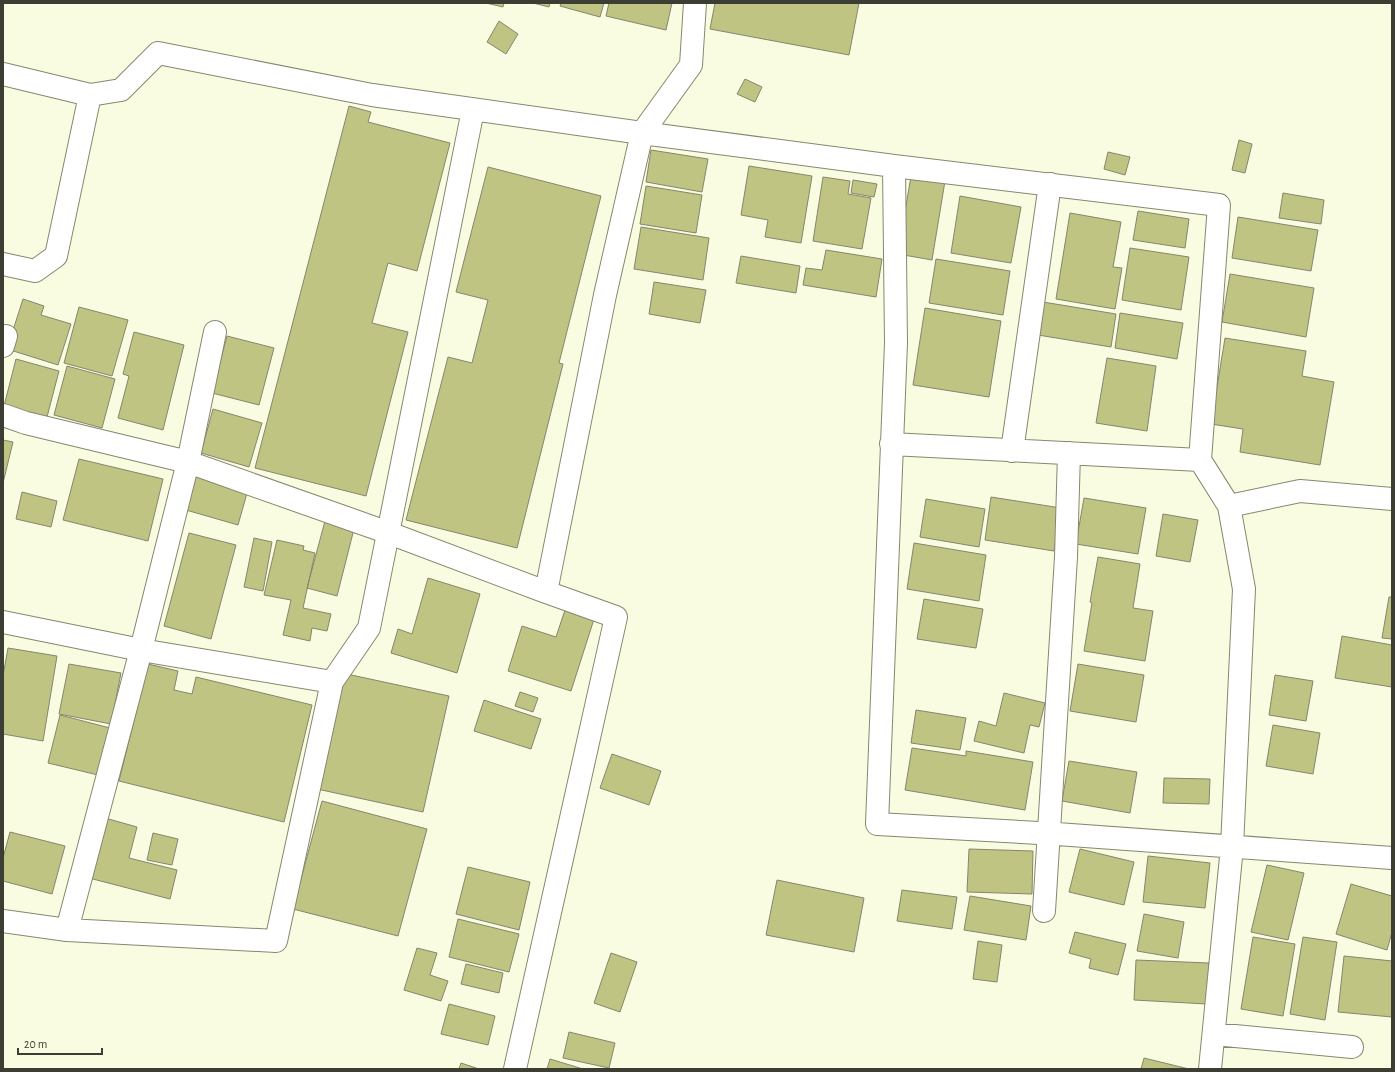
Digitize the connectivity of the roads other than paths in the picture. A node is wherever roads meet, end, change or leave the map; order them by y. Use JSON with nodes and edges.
{"nodes":[{"id":1,"x":694,"y":3,"type":"edge"},
{"id":2,"x":3,"y":74,"type":"edge"},
{"id":3,"x":90,"y":95,"type":"junction"},
{"id":4,"x":473,"y":110,"type":"junction"},
{"id":5,"x":642,"y":133,"type":"junction"},
{"id":6,"x":894,"y":166,"type":"junction"},
{"id":7,"x":1050,"y":184,"type":"junction"},
{"id":8,"x":3,"y":264,"type":"edge"},
{"id":9,"x":215,"y":332,"type":"dead end"},
{"id":10,"x":3,"y":415,"type":"edge"},
{"id":11,"x":891,"y":444,"type":"junction"},
{"id":12,"x":1012,"y":451,"type":"junction"},
{"id":13,"x":1069,"y":453,"type":"junction"},
{"id":14,"x":1200,"y":460,"type":"junction"},
{"id":15,"x":188,"y":462,"type":"junction"},
{"id":16,"x":1392,"y":499,"type":"edge"},
{"id":17,"x":1229,"y":506,"type":"junction"},
{"id":18,"x":389,"y":533,"type":"junction"},
{"id":19,"x":546,"y":592,"type":"junction"},
{"id":20,"x":3,"y":622,"type":"edge"},
{"id":21,"x":141,"y":650,"type":"junction"},
{"id":22,"x":332,"y":682,"type":"junction"},
{"id":23,"x":1050,"y":834,"type":"junction"},
{"id":24,"x":1232,"y":847,"type":"junction"},
{"id":25,"x":1392,"y":858,"type":"edge"},
{"id":26,"x":1044,"y":911,"type":"dead end"},
{"id":27,"x":3,"y":922,"type":"edge"},
{"id":28,"x":67,"y":930,"type":"junction"},
{"id":29,"x":1214,"y":1034,"type":"junction"},
{"id":30,"x":1352,"y":1047,"type":"dead end"},
{"id":31,"x":515,"y":1069,"type":"edge"},
{"id":32,"x":1210,"y":1069,"type":"edge"}],
"edges":[{"from":1,"to":5,"type":"street"},
{"from":2,"to":3,"type":"street"},
{"from":3,"to":4,"type":"street"},
{"from":3,"to":8,"type":"street"},
{"from":4,"to":5,"type":"street"},
{"from":4,"to":18,"type":"street"},
{"from":5,"to":6,"type":"street"},
{"from":5,"to":19,"type":"street"},
{"from":6,"to":7,"type":"street"},
{"from":6,"to":11,"type":"street"},
{"from":7,"to":12,"type":"street"},
{"from":7,"to":14,"type":"street"},
{"from":9,"to":15,"type":"street"},
{"from":10,"to":15,"type":"street"},
{"from":11,"to":12,"type":"street"},
{"from":11,"to":23,"type":"street"},
{"from":12,"to":13,"type":"street"},
{"from":13,"to":14,"type":"street"},
{"from":13,"to":23,"type":"street"},
{"from":14,"to":17,"type":"street"},
{"from":15,"to":18,"type":"street"},
{"from":15,"to":21,"type":"street"},
{"from":16,"to":17,"type":"street"},
{"from":17,"to":24,"type":"street"},
{"from":18,"to":19,"type":"street"},
{"from":18,"to":22,"type":"street"},
{"from":19,"to":31,"type":"street"},
{"from":20,"to":21,"type":"street"},
{"from":21,"to":22,"type":"street"},
{"from":21,"to":28,"type":"street"},
{"from":22,"to":28,"type":"street"},
{"from":23,"to":24,"type":"street"},
{"from":23,"to":26,"type":"street"},
{"from":24,"to":25,"type":"street"},
{"from":24,"to":29,"type":"street"},
{"from":27,"to":28,"type":"street"},
{"from":29,"to":30,"type":"street"},
{"from":29,"to":32,"type":"street"}]}
